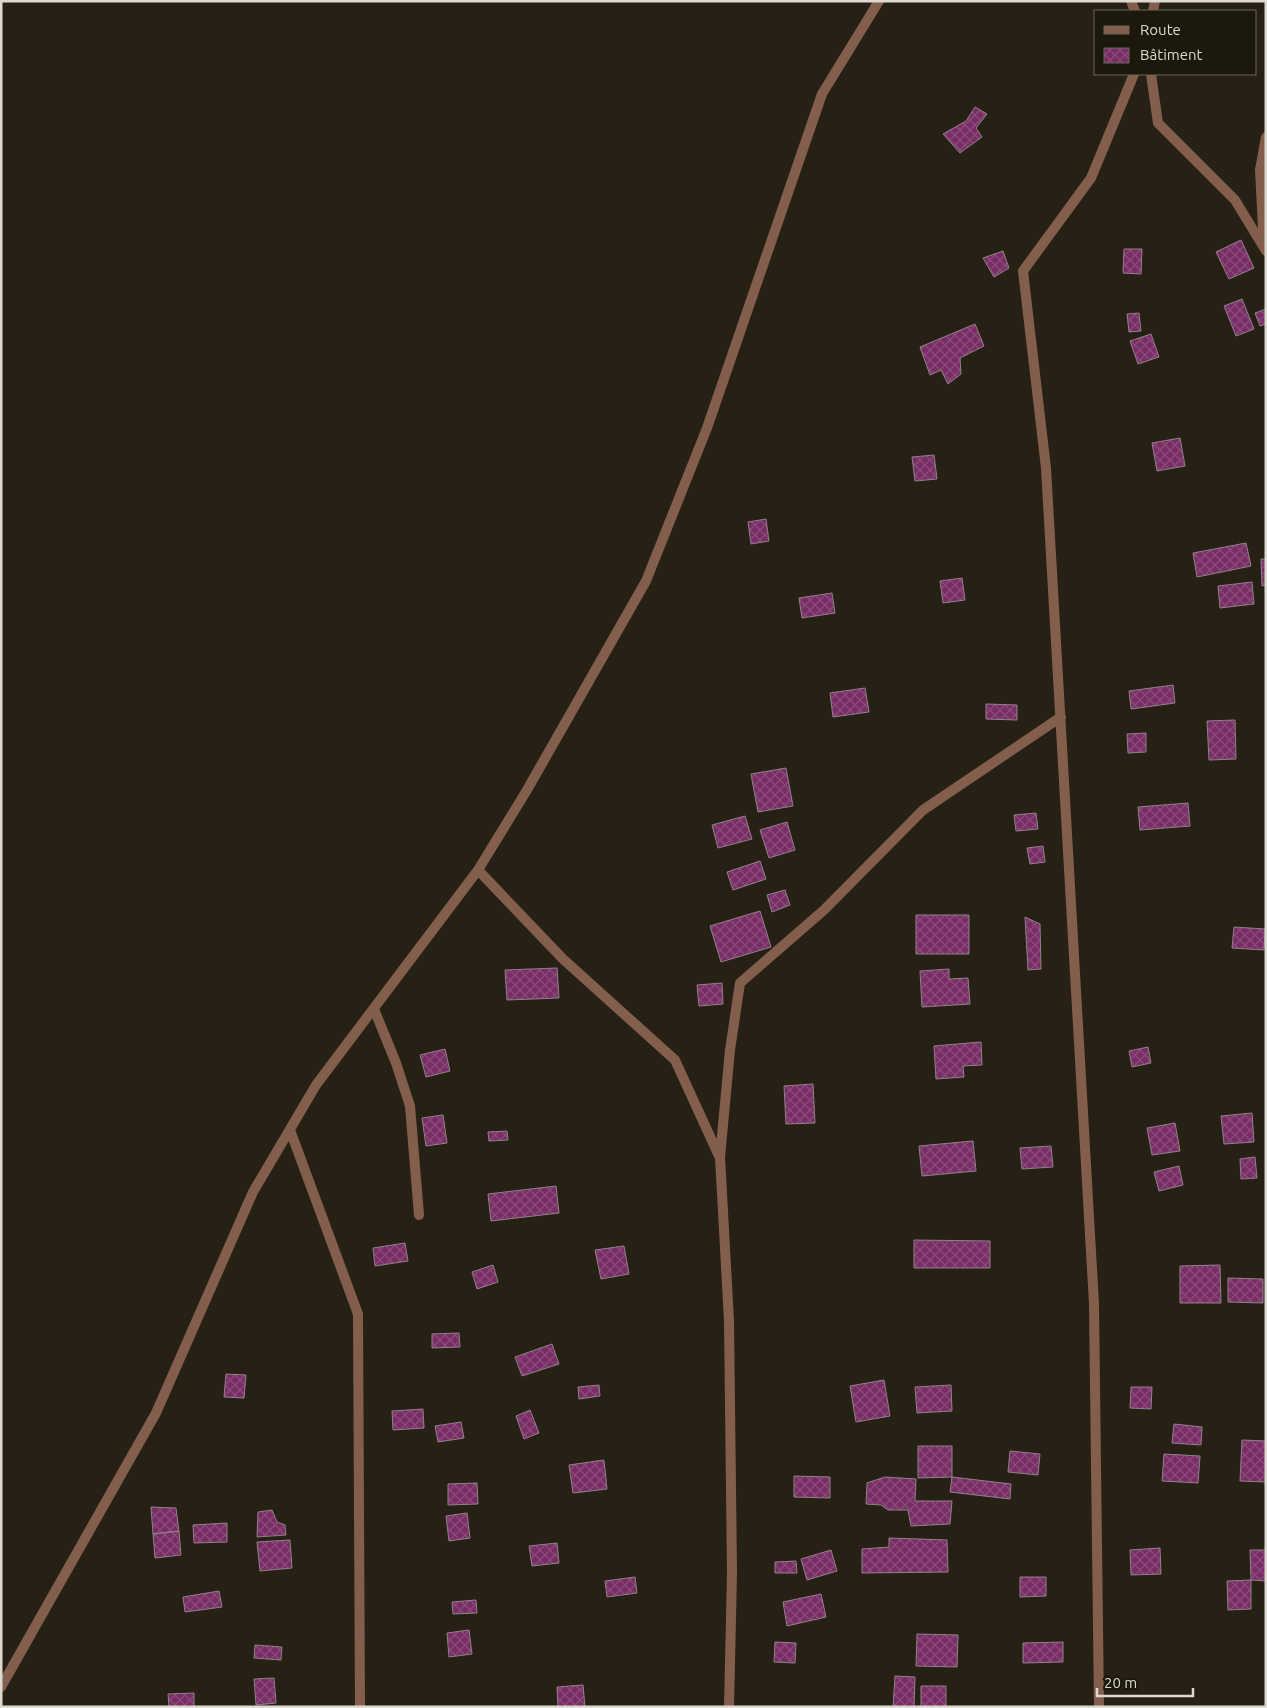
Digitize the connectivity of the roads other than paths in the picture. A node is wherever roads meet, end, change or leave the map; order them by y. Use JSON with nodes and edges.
{"nodes":[{"id":1,"x":879,"y":1,"type":"edge"},
{"id":2,"x":1134,"y":75,"type":"edge"},
{"id":3,"x":1151,"y":75,"type":"edge"},
{"id":4,"x":1266,"y":137,"type":"edge"},
{"id":5,"x":1265,"y":250,"type":"edge"},
{"id":6,"x":1062,"y":717,"type":"junction"},
{"id":7,"x":478,"y":870,"type":"junction"},
{"id":8,"x":374,"y":1010,"type":"junction"},
{"id":9,"x":290,"y":1130,"type":"junction"},
{"id":10,"x":720,"y":1157,"type":"junction"},
{"id":11,"x":419,"y":1215,"type":"dead end"},
{"id":12,"x":1,"y":1687,"type":"edge"},
{"id":13,"x":360,"y":1707,"type":"edge"},
{"id":14,"x":729,"y":1707,"type":"edge"},
{"id":15,"x":1099,"y":1707,"type":"edge"}],
"edges":[{"from":1,"to":7,"type":"street"},
{"from":2,"to":6,"type":"street"},
{"from":3,"to":5,"type":"street"},
{"from":4,"to":5,"type":"street"},
{"from":6,"to":10,"type":"street"},
{"from":6,"to":15,"type":"street"},
{"from":7,"to":8,"type":"street"},
{"from":7,"to":10,"type":"street"},
{"from":8,"to":9,"type":"street"},
{"from":8,"to":11,"type":"street"},
{"from":9,"to":12,"type":"street"},
{"from":9,"to":13,"type":"street"},
{"from":10,"to":14,"type":"street"}]}
